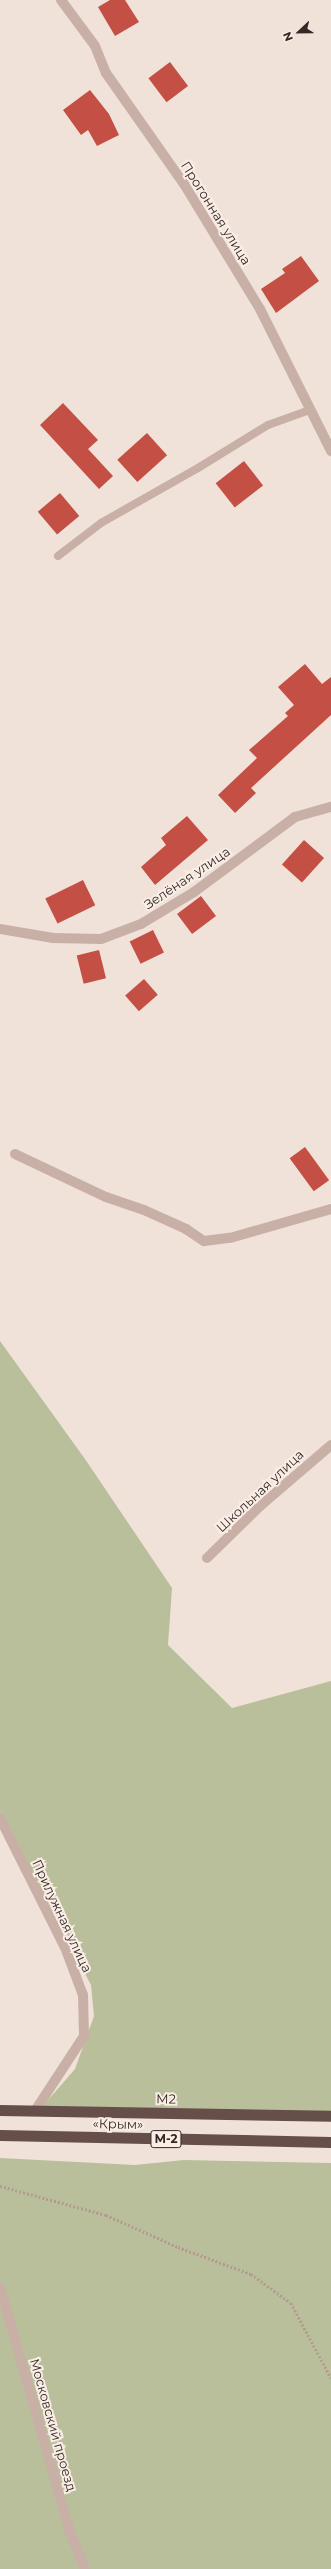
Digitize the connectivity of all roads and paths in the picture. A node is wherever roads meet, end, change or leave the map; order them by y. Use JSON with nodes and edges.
{"nodes":[{"id":1,"x":61,"y":0,"type":"edge"},
{"id":2,"x":310,"y":410,"type":"junction"},
{"id":3,"x":331,"y":451,"type":"edge"},
{"id":4,"x":58,"y":556,"type":"dead end"},
{"id":5,"x":331,"y":807,"type":"edge"},
{"id":6,"x":0,"y":929,"type":"edge"},
{"id":7,"x":14,"y":1154,"type":"dead end"},
{"id":8,"x":331,"y":1209,"type":"edge"},
{"id":9,"x":331,"y":1445,"type":"edge"},
{"id":10,"x":207,"y":1558,"type":"dead end"},
{"id":11,"x":1,"y":1822,"type":"edge"},
{"id":12,"x":0,"y":2110,"type":"edge"},
{"id":13,"x":35,"y":2111,"type":"junction"},
{"id":14,"x":331,"y":2116,"type":"edge"},
{"id":15,"x":0,"y":2135,"type":"edge"},
{"id":16,"x":331,"y":2142,"type":"edge"},
{"id":17,"x":0,"y":2186,"type":"edge"},
{"id":18,"x":0,"y":2287,"type":"edge"},
{"id":19,"x":331,"y":2378,"type":"edge"},
{"id":20,"x":85,"y":2569,"type":"edge"}],
"edges":[{"from":1,"to":2,"type":"street","name":"Прогонная улица"},
{"from":2,"to":3,"type":"street","name":"Прогонная улица"},
{"from":2,"to":4,"type":"lane"},
{"from":5,"to":6,"type":"street","name":"Зелёная улица"},
{"from":7,"to":8,"type":"street"},
{"from":9,"to":10,"type":"street","name":"Школьная улица"},
{"from":11,"to":13,"type":"street","name":"Прилужная улица"},
{"from":12,"to":13,"type":"highway","name":"М2"},
{"from":13,"to":14,"type":"highway","name":"М2"},
{"from":15,"to":16,"type":"highway","name":"«Крым»","number":"М-2"},
{"from":17,"to":19,"type":"path"},
{"from":18,"to":20,"type":"street","name":"Московский проезд"}]}
